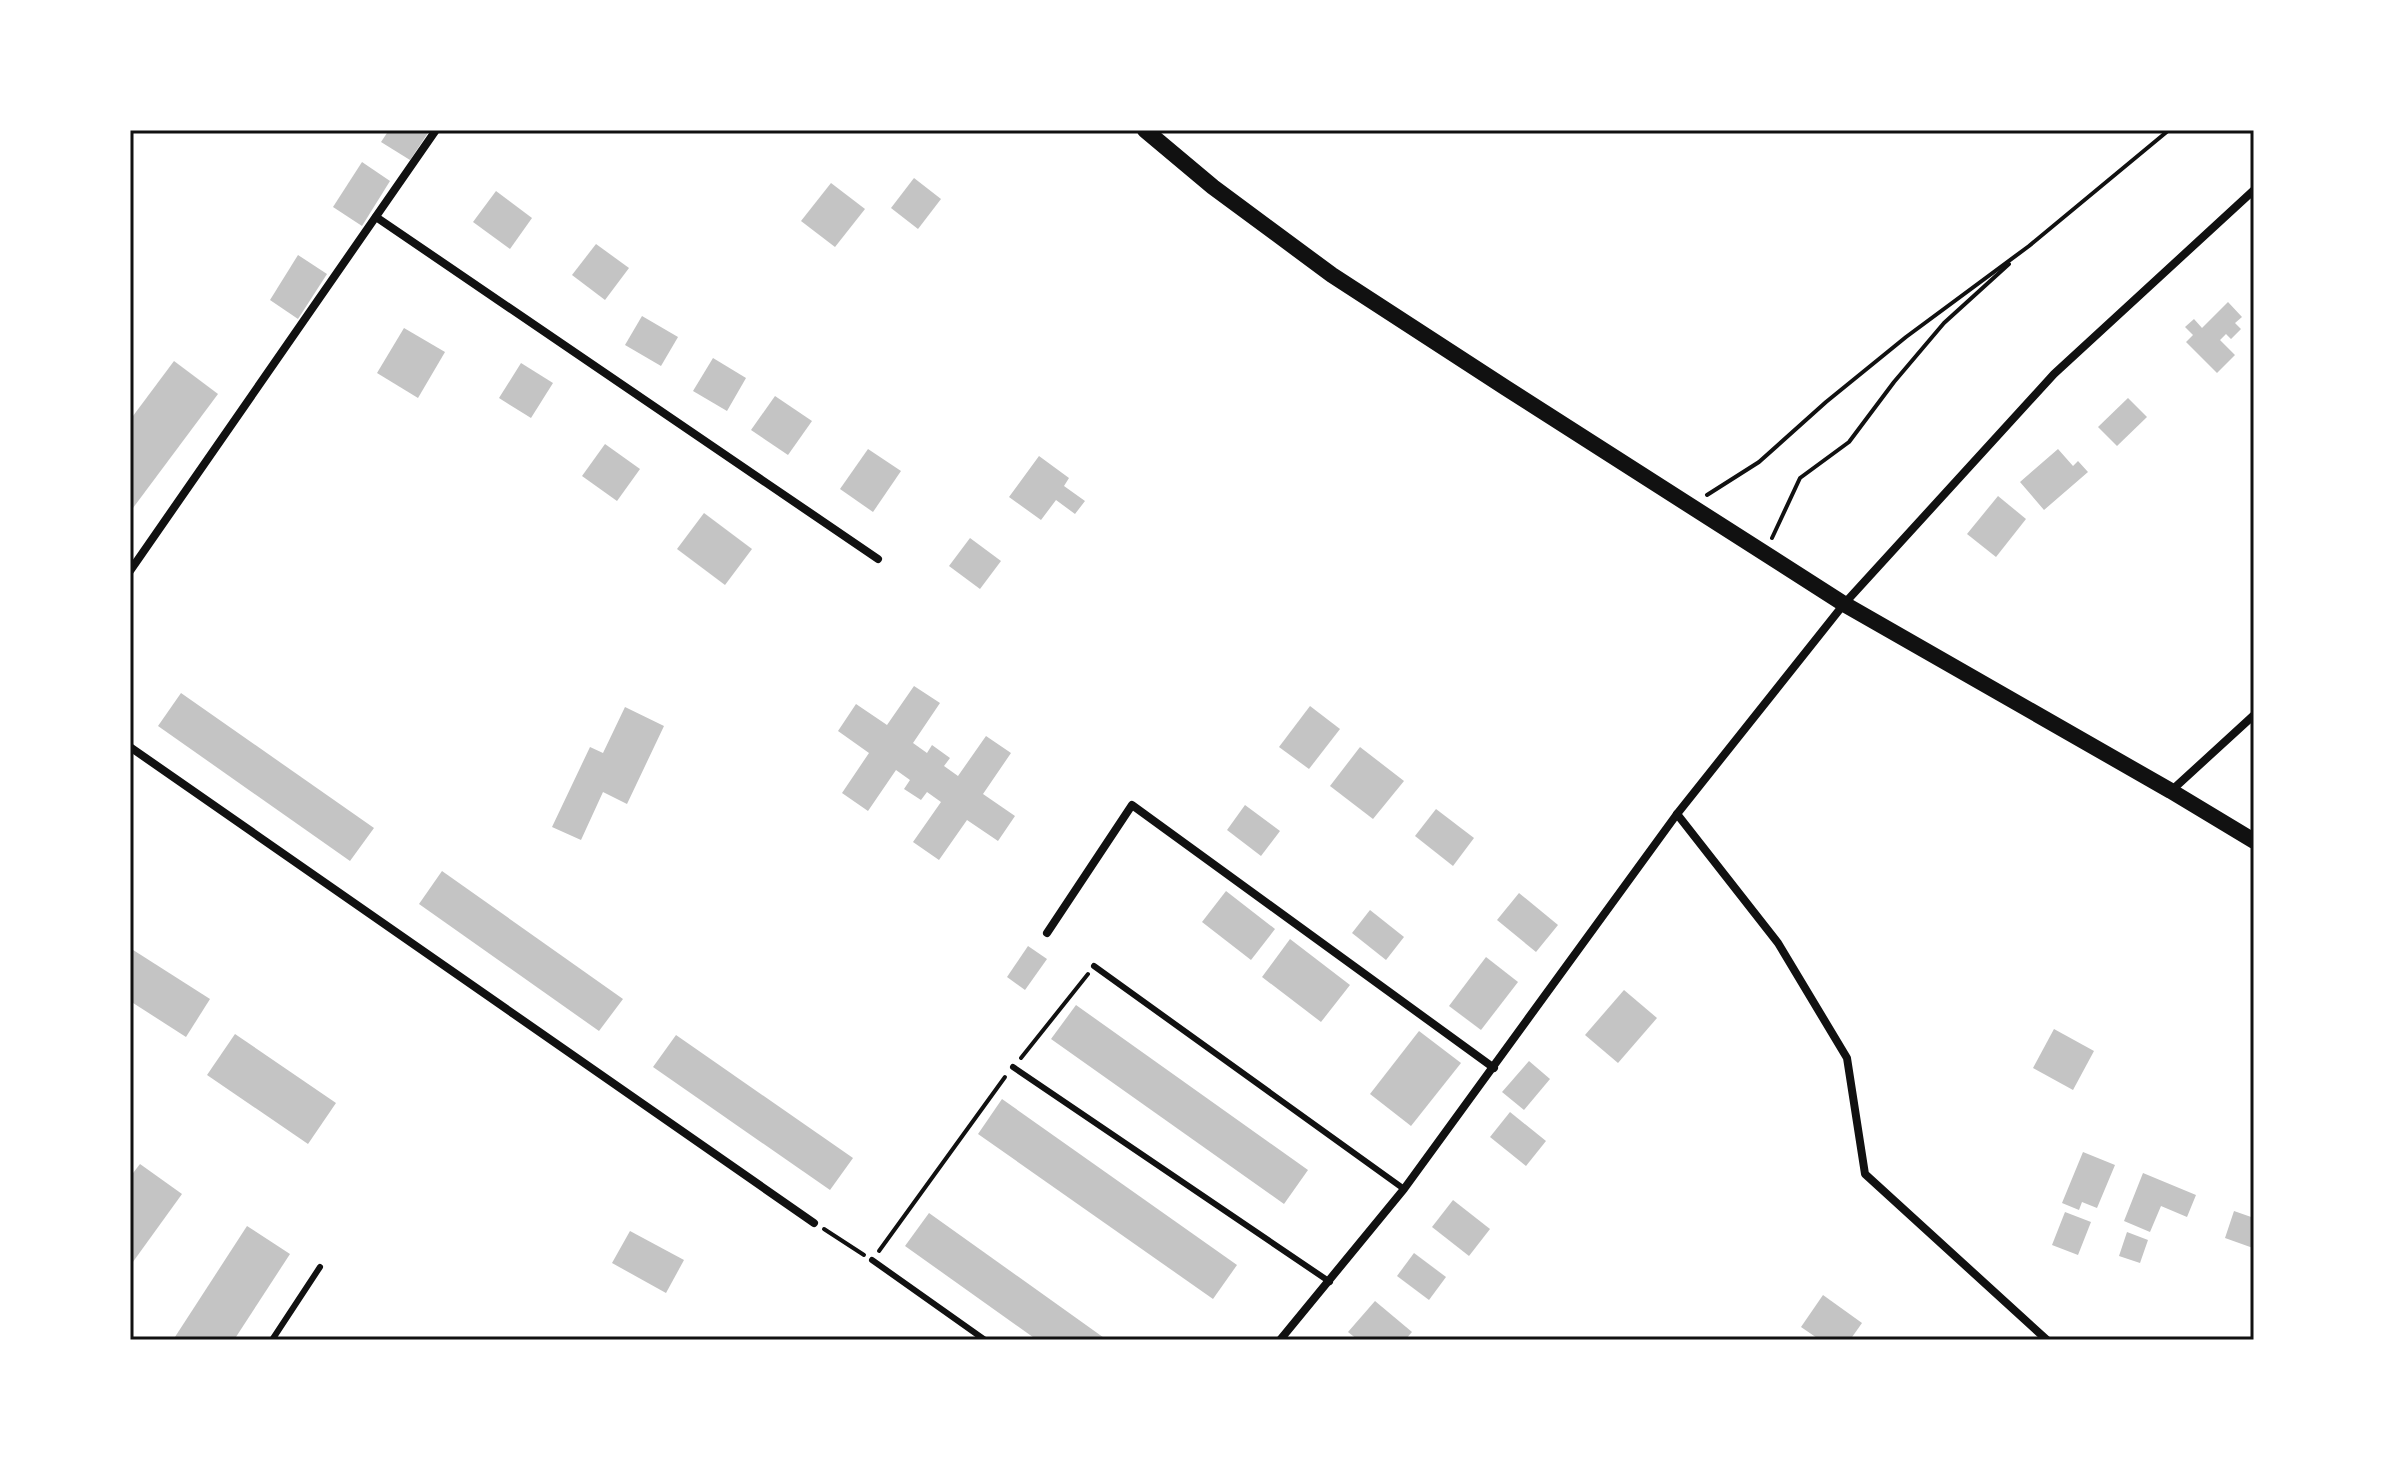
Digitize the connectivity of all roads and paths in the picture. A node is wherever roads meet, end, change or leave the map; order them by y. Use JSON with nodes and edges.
{"nodes":[{"id":1,"x":436,"y":130,"type":"edge"},
{"id":2,"x":1145,"y":130,"type":"edge"},
{"id":3,"x":2169,"y":130,"type":"edge"},
{"id":4,"x":2254,"y":190,"type":"edge"},
{"id":5,"x":376,"y":217,"type":"junction"},
{"id":6,"x":2029,"y":246,"type":"junction"},
{"id":7,"x":1690,"y":505,"type":"junction"},
{"id":8,"x":1764,"y":553,"type":"junction"},
{"id":9,"x":878,"y":559,"type":"dead end"},
{"id":10,"x":130,"y":571,"type":"edge"},
{"id":11,"x":1844,"y":604,"type":"junction"},
{"id":12,"x":2254,"y":715,"type":"edge"},
{"id":13,"x":130,"y":747,"type":"edge"},
{"id":14,"x":2171,"y":791,"type":"junction"},
{"id":15,"x":1677,"y":814,"type":"junction"},
{"id":16,"x":2254,"y":841,"type":"edge"},
{"id":17,"x":1047,"y":933,"type":"dead end"},
{"id":18,"x":1094,"y":966,"type":"joint"},
{"id":19,"x":1013,"y":1067,"type":"junction"},
{"id":20,"x":1494,"y":1068,"type":"junction"},
{"id":21,"x":1404,"y":1189,"type":"junction"},
{"id":22,"x":814,"y":1223,"type":"joint"},
{"id":23,"x":872,"y":1260,"type":"junction"},
{"id":24,"x":320,"y":1267,"type":"dead end"},
{"id":25,"x":1330,"y":1282,"type":"junction"},
{"id":26,"x":272,"y":1340,"type":"edge"},
{"id":27,"x":985,"y":1340,"type":"edge"},
{"id":28,"x":1280,"y":1340,"type":"edge"},
{"id":29,"x":2047,"y":1340,"type":"edge"}],
"edges":[{"from":1,"to":5,"type":"street"},
{"from":2,"to":7,"type":"main road"},
{"from":3,"to":6,"type":"path"},
{"from":4,"to":11,"type":"street"},
{"from":5,"to":9,"type":"street"},
{"from":5,"to":10,"type":"street"},
{"from":6,"to":7,"type":"path"},
{"from":6,"to":8,"type":"path"},
{"from":7,"to":8,"type":"main road"},
{"from":8,"to":11,"type":"main road"},
{"from":11,"to":14,"type":"main road"},
{"from":11,"to":15,"type":"street"},
{"from":12,"to":14,"type":"street"},
{"from":13,"to":22,"type":"street"},
{"from":14,"to":16,"type":"main road"},
{"from":15,"to":20,"type":"street"},
{"from":15,"to":29,"type":"street"},
{"from":17,"to":20,"type":"street"},
{"from":18,"to":19,"type":"path"},
{"from":18,"to":21,"type":"lane"},
{"from":19,"to":23,"type":"path"},
{"from":19,"to":25,"type":"lane"},
{"from":20,"to":21,"type":"street"},
{"from":21,"to":25,"type":"street"},
{"from":22,"to":23,"type":"path"},
{"from":23,"to":27,"type":"lane"},
{"from":24,"to":26,"type":"lane"},
{"from":25,"to":28,"type":"street"}]}
